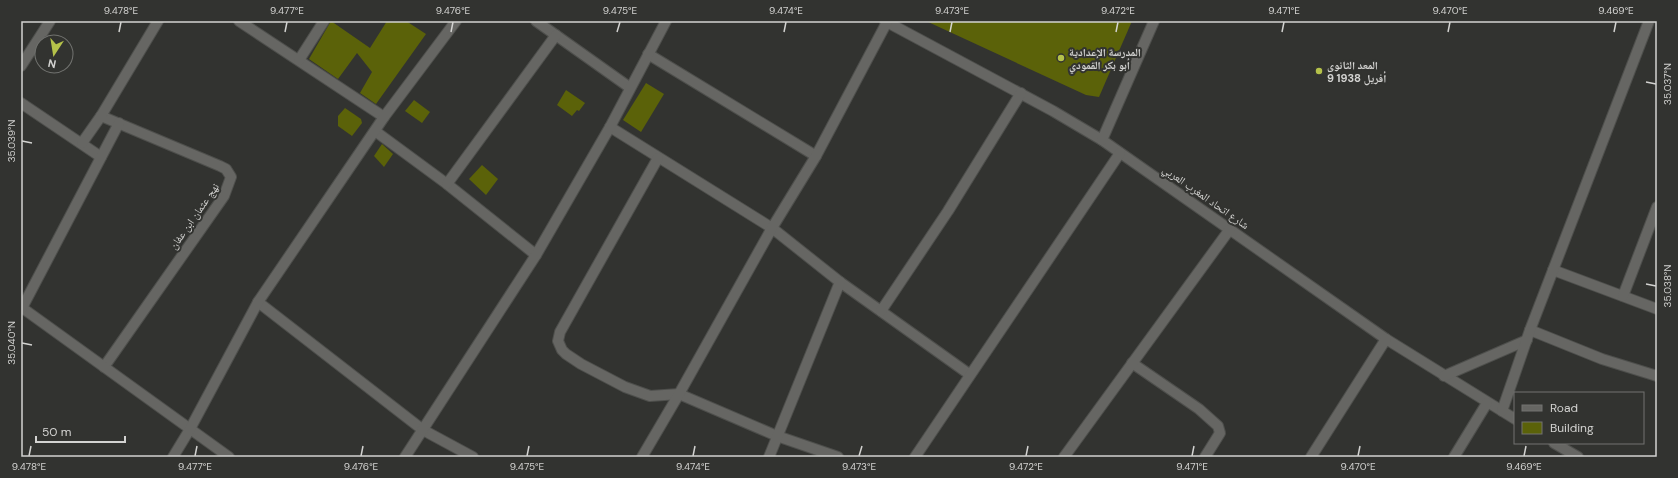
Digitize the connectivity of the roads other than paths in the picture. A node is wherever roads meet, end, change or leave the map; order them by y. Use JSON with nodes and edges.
{"nodes":[{"id":1,"x":50,"y":21,"type":"edge"},
{"id":2,"x":158,"y":21,"type":"edge"},
{"id":3,"x":239,"y":21,"type":"edge"},
{"id":4,"x":324,"y":21,"type":"edge"},
{"id":5,"x":456,"y":21,"type":"edge"},
{"id":6,"x":536,"y":21,"type":"edge"},
{"id":7,"x":666,"y":21,"type":"edge"},
{"id":8,"x":886,"y":21,"type":"edge"},
{"id":9,"x":1154,"y":21,"type":"edge"},
{"id":10,"x":1649,"y":21,"type":"edge"},
{"id":11,"x":556,"y":35,"type":"junction"},
{"id":12,"x":648,"y":54,"type":"junction"},
{"id":13,"x":299,"y":60,"type":"junction"},
{"id":14,"x":21,"y":66,"type":"edge"},
{"id":15,"x":629,"y":87,"type":"junction"},
{"id":16,"x":1021,"y":93,"type":"junction"},
{"id":17,"x":21,"y":103,"type":"edge"},
{"id":18,"x":101,"y":116,"type":"junction"},
{"id":19,"x":384,"y":117,"type":"junction"},
{"id":20,"x":119,"y":124,"type":"junction"},
{"id":21,"x":610,"y":127,"type":"junction"},
{"id":22,"x":375,"y":131,"type":"junction"},
{"id":23,"x":1102,"y":140,"type":"junction"},
{"id":24,"x":82,"y":143,"type":"junction"},
{"id":25,"x":1120,"y":153,"type":"junction"},
{"id":26,"x":816,"y":156,"type":"junction"},
{"id":27,"x":101,"y":157,"type":"junction"},
{"id":28,"x":658,"y":158,"type":"junction"},
{"id":29,"x":447,"y":184,"type":"junction"},
{"id":30,"x":1657,"y":207,"type":"edge"},
{"id":31,"x":772,"y":228,"type":"junction"},
{"id":32,"x":1230,"y":229,"type":"junction"},
{"id":33,"x":536,"y":255,"type":"junction"},
{"id":34,"x":1553,"y":270,"type":"junction"},
{"id":35,"x":840,"y":282,"type":"junction"},
{"id":36,"x":1624,"y":296,"type":"junction"},
{"id":37,"x":258,"y":302,"type":"junction"},
{"id":38,"x":21,"y":308,"type":"edge"},
{"id":39,"x":1657,"y":309,"type":"edge"},
{"id":40,"x":881,"y":311,"type":"junction"},
{"id":41,"x":1530,"y":330,"type":"junction"},
{"id":42,"x":1386,"y":339,"type":"junction"},
{"id":43,"x":1527,"y":340,"type":"junction"},
{"id":44,"x":1132,"y":363,"type":"junction"},
{"id":45,"x":104,"y":367,"type":"junction"},
{"id":46,"x":969,"y":374,"type":"junction"},
{"id":47,"x":1444,"y":376,"type":"junction"},
{"id":48,"x":1657,"y":376,"type":"edge"},
{"id":49,"x":679,"y":394,"type":"junction"},
{"id":50,"x":1487,"y":403,"type":"junction"},
{"id":51,"x":1502,"y":411,"type":"junction"},
{"id":52,"x":1514,"y":418,"type":"edge"},
{"id":53,"x":190,"y":429,"type":"junction"},
{"id":54,"x":423,"y":430,"type":"junction"},
{"id":55,"x":777,"y":436,"type":"junction"},
{"id":56,"x":1556,"y":444,"type":"edge"},
{"id":57,"x":173,"y":457,"type":"edge"},
{"id":58,"x":229,"y":457,"type":"edge"},
{"id":59,"x":405,"y":457,"type":"edge"},
{"id":60,"x":473,"y":457,"type":"edge"},
{"id":61,"x":642,"y":457,"type":"edge"},
{"id":62,"x":769,"y":457,"type":"edge"},
{"id":63,"x":838,"y":457,"type":"edge"},
{"id":64,"x":915,"y":457,"type":"edge"},
{"id":65,"x":1064,"y":457,"type":"edge"},
{"id":66,"x":1205,"y":457,"type":"edge"},
{"id":67,"x":1311,"y":457,"type":"edge"},
{"id":68,"x":1454,"y":457,"type":"edge"},
{"id":69,"x":1578,"y":457,"type":"edge"}],
"edges":[{"from":1,"to":14,"type":"street"},
{"from":2,"to":18,"type":"street"},
{"from":3,"to":13,"type":"street"},
{"from":4,"to":13,"type":"street"},
{"from":5,"to":19,"type":"street"},
{"from":6,"to":11,"type":"street"},
{"from":7,"to":12,"type":"street"},
{"from":8,"to":16,"type":"street","name":"شارع اتحاد المغرب العربي"},
{"from":8,"to":26,"type":"street"},
{"from":9,"to":23,"type":"street"},
{"from":10,"to":34,"type":"street"},
{"from":11,"to":15,"type":"street"},
{"from":11,"to":29,"type":"street"},
{"from":12,"to":15,"type":"street"},
{"from":12,"to":26,"type":"street"},
{"from":13,"to":19,"type":"street"},
{"from":15,"to":21,"type":"street"},
{"from":16,"to":23,"type":"street","name":"شارع اتحاد المغرب العربي"},
{"from":16,"to":40,"type":"street"},
{"from":17,"to":24,"type":"street"},
{"from":18,"to":20,"type":"street","name":"نهج عثمان ابن عفان"},
{"from":18,"to":24,"type":"street"},
{"from":19,"to":22,"type":"street"},
{"from":20,"to":27,"type":"street"},
{"from":20,"to":45,"type":"street","name":"نهج عثمان ابن عفان"},
{"from":21,"to":28,"type":"street"},
{"from":21,"to":33,"type":"street"},
{"from":22,"to":29,"type":"street"},
{"from":22,"to":37,"type":"street"},
{"from":23,"to":25,"type":"street","name":"شارع اتحاد المغرب العربي"},
{"from":24,"to":27,"type":"street"},
{"from":25,"to":32,"type":"street","name":"شارع اتحاد المغرب العربي"},
{"from":25,"to":46,"type":"street"},
{"from":26,"to":31,"type":"street"},
{"from":27,"to":38,"type":"street"},
{"from":28,"to":31,"type":"street"},
{"from":28,"to":49,"type":"street"},
{"from":29,"to":33,"type":"street"},
{"from":30,"to":36,"type":"street"},
{"from":31,"to":35,"type":"street"},
{"from":31,"to":49,"type":"street"},
{"from":32,"to":42,"type":"street","name":"شارع اتحاد المغرب العربي"},
{"from":32,"to":44,"type":"street"},
{"from":33,"to":54,"type":"street"},
{"from":34,"to":36,"type":"street"},
{"from":34,"to":41,"type":"street"},
{"from":35,"to":40,"type":"street"},
{"from":35,"to":55,"type":"street"},
{"from":36,"to":39,"type":"street"},
{"from":37,"to":53,"type":"street"},
{"from":37,"to":54,"type":"street"},
{"from":38,"to":45,"type":"street"},
{"from":40,"to":46,"type":"street"},
{"from":41,"to":43,"type":"street"},
{"from":41,"to":48,"type":"street"},
{"from":42,"to":47,"type":"street","name":"شارع اتحاد المغرب العربي"},
{"from":42,"to":67,"type":"street"},
{"from":43,"to":47,"type":"street"},
{"from":43,"to":51,"type":"street"},
{"from":44,"to":65,"type":"street"},
{"from":44,"to":66,"type":"street"},
{"from":45,"to":53,"type":"street"},
{"from":46,"to":64,"type":"street"},
{"from":47,"to":50,"type":"street","name":"شارع اتحاد المغرب العربي"},
{"from":49,"to":55,"type":"street"},
{"from":49,"to":61,"type":"street"},
{"from":50,"to":51,"type":"street","name":"شارع اتحاد المغرب العربي"},
{"from":50,"to":68,"type":"street"},
{"from":51,"to":52,"type":"street","name":"شارع اتحاد المغرب العربي"},
{"from":53,"to":57,"type":"street"},
{"from":53,"to":58,"type":"street"},
{"from":54,"to":59,"type":"street"},
{"from":54,"to":60,"type":"street"},
{"from":55,"to":62,"type":"street"},
{"from":55,"to":63,"type":"street"},
{"from":56,"to":69,"type":"street"}]}
